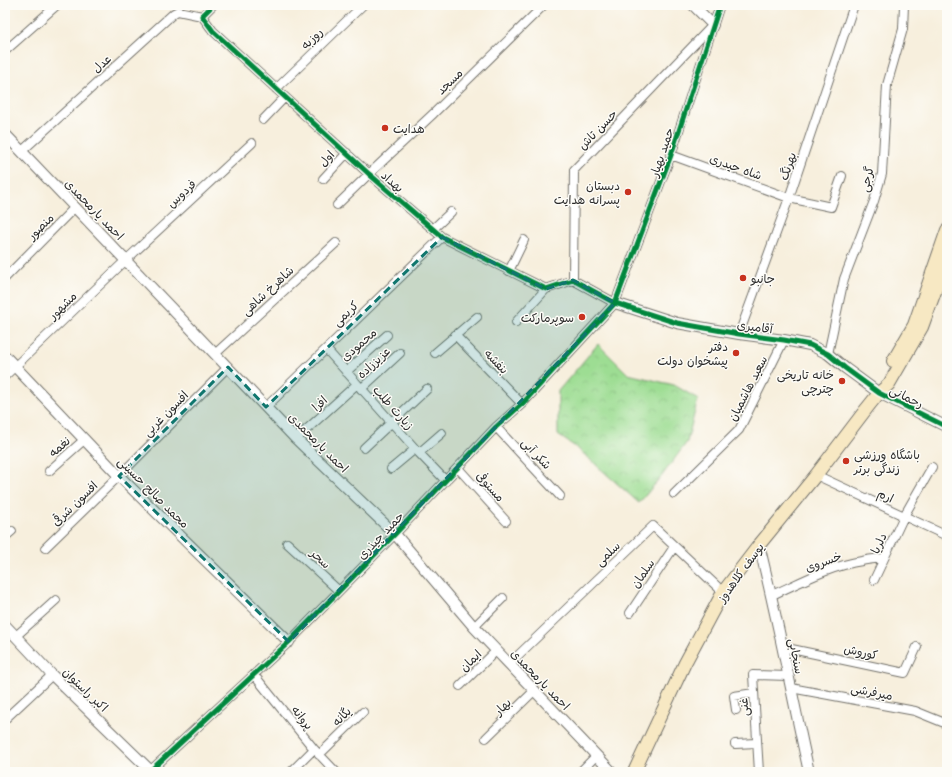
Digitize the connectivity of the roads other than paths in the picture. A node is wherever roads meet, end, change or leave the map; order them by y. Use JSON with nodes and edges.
{"nodes":[{"id":1,"x":57,"y":5,"type":"edge"},
{"id":2,"x":213,"y":5,"type":"edge"},
{"id":3,"x":363,"y":5,"type":"edge"},
{"id":4,"x":544,"y":5,"type":"edge"},
{"id":5,"x":693,"y":5,"type":"edge"},
{"id":6,"x":720,"y":5,"type":"edge"},
{"id":7,"x":854,"y":5,"type":"edge"},
{"id":8,"x":904,"y":5,"type":"edge"},
{"id":9,"x":202,"y":16,"type":"junction"},
{"id":10,"x":713,"y":25,"type":"junction"},
{"id":11,"x":5,"y":51,"type":"edge"},
{"id":12,"x":276,"y":89,"type":"junction"},
{"id":13,"x":285,"y":97,"type":"junction"},
{"id":14,"x":263,"y":120,"type":"dead end"},
{"id":15,"x":5,"y":134,"type":"edge"},
{"id":16,"x":252,"y":143,"type":"dead end"},
{"id":17,"x":22,"y":151,"type":"junction"},
{"id":18,"x":347,"y":153,"type":"junction"},
{"id":19,"x":670,"y":155,"type":"junction"},
{"id":20,"x":369,"y":174,"type":"junction"},
{"id":21,"x":842,"y":176,"type":"dead end"},
{"id":22,"x":323,"y":179,"type":"dead end"},
{"id":23,"x":789,"y":198,"type":"junction"},
{"id":24,"x":337,"y":206,"type":"dead end"},
{"id":25,"x":75,"y":207,"type":"junction"},
{"id":26,"x":451,"y":212,"type":"dead end"},
{"id":27,"x":433,"y":229,"type":"junction"},
{"id":28,"x":947,"y":230,"type":"edge"},
{"id":29,"x":442,"y":237,"type":"junction"},
{"id":30,"x":524,"y":240,"type":"dead end"},
{"id":31,"x":336,"y":243,"type":"dead end"},
{"id":32,"x":947,"y":259,"type":"edge"},
{"id":33,"x":126,"y":260,"type":"junction"},
{"id":34,"x":509,"y":272,"type":"junction"},
{"id":35,"x":5,"y":278,"type":"edge"},
{"id":36,"x":573,"y":280,"type":"junction"},
{"id":37,"x":546,"y":290,"type":"junction"},
{"id":38,"x":615,"y":303,"type":"junction"},
{"id":39,"x":476,"y":317,"type":"dead end"},
{"id":40,"x":516,"y":322,"type":"dead end"},
{"id":41,"x":739,"y":334,"type":"junction"},
{"id":42,"x":387,"y":335,"type":"dead end"},
{"id":43,"x":454,"y":335,"type":"junction"},
{"id":44,"x":784,"y":340,"type":"junction"},
{"id":45,"x":326,"y":349,"type":"junction"},
{"id":46,"x":435,"y":353,"type":"dead end"},
{"id":47,"x":215,"y":354,"type":"junction"},
{"id":48,"x":400,"y":354,"type":"dead end"},
{"id":49,"x":828,"y":354,"type":"junction"},
{"id":50,"x":5,"y":356,"type":"edge"},
{"id":51,"x":16,"y":367,"type":"junction"},
{"id":52,"x":228,"y":367,"type":"junction"},
{"id":53,"x":346,"y":372,"type":"junction"},
{"id":54,"x":5,"y":376,"type":"edge"},
{"id":55,"x":359,"y":387,"type":"junction"},
{"id":56,"x":427,"y":389,"type":"dead end"},
{"id":57,"x":879,"y":393,"type":"junction"},
{"id":58,"x":522,"y":404,"type":"junction"},
{"id":59,"x":266,"y":407,"type":"junction"},
{"id":60,"x":392,"y":423,"type":"junction"},
{"id":61,"x":496,"y":427,"type":"junction"},
{"id":62,"x":947,"y":427,"type":"edge"},
{"id":63,"x":442,"y":433,"type":"dead end"},
{"id":64,"x":84,"y":439,"type":"junction"},
{"id":65,"x":296,"y":439,"type":"junction"},
{"id":66,"x":364,"y":448,"type":"dead end"},
{"id":67,"x":417,"y":451,"type":"junction"},
{"id":68,"x":932,"y":467,"type":"dead end"},
{"id":69,"x":458,"y":468,"type":"junction"},
{"id":70,"x":391,"y":469,"type":"dead end"},
{"id":71,"x":49,"y":471,"type":"dead end"},
{"id":72,"x":816,"y":475,"type":"junction"},
{"id":73,"x":119,"y":476,"type":"junction"},
{"id":74,"x":446,"y":481,"type":"junction"},
{"id":75,"x":674,"y":494,"type":"dead end"},
{"id":76,"x":560,"y":496,"type":"dead end"},
{"id":77,"x":904,"y":516,"type":"junction"},
{"id":78,"x":506,"y":521,"type":"dead end"},
{"id":79,"x":12,"y":531,"type":"dead end"},
{"id":80,"x":395,"y":534,"type":"junction"},
{"id":81,"x":947,"y":536,"type":"edge"},
{"id":82,"x":5,"y":537,"type":"edge"},
{"id":83,"x":287,"y":543,"type":"dead end"},
{"id":84,"x":760,"y":545,"type":"junction"},
{"id":85,"x":674,"y":547,"type":"junction"},
{"id":86,"x":45,"y":548,"type":"dead end"},
{"id":87,"x":884,"y":558,"type":"junction"},
{"id":88,"x":874,"y":580,"type":"dead end"},
{"id":89,"x":339,"y":591,"type":"junction"},
{"id":90,"x":723,"y":592,"type":"junction"},
{"id":91,"x":772,"y":596,"type":"junction"},
{"id":92,"x":503,"y":598,"type":"dead end"},
{"id":93,"x":56,"y":600,"type":"dead end"},
{"id":94,"x":630,"y":613,"type":"dead end"},
{"id":95,"x":5,"y":625,"type":"edge"},
{"id":96,"x":474,"y":627,"type":"junction"},
{"id":97,"x":16,"y":636,"type":"junction"},
{"id":98,"x":289,"y":642,"type":"junction"},
{"id":99,"x":782,"y":647,"type":"junction"},
{"id":100,"x":917,"y":647,"type":"dead end"},
{"id":101,"x":496,"y":651,"type":"junction"},
{"id":102,"x":509,"y":664,"type":"junction"},
{"id":103,"x":52,"y":675,"type":"junction"},
{"id":104,"x":254,"y":675,"type":"junction"},
{"id":105,"x":788,"y":676,"type":"junction"},
{"id":106,"x":460,"y":686,"type":"dead end"},
{"id":107,"x":791,"y":688,"type":"junction"},
{"id":108,"x":534,"y":691,"type":"junction"},
{"id":109,"x":754,"y":693,"type":"junction"},
{"id":110,"x":736,"y":710,"type":"dead end"},
{"id":111,"x":363,"y":712,"type":"dead end"},
{"id":112,"x":5,"y":719,"type":"edge"},
{"id":113,"x":947,"y":724,"type":"edge"},
{"id":114,"x":486,"y":738,"type":"dead end"},
{"id":115,"x":757,"y":743,"type":"junction"},
{"id":116,"x":734,"y":744,"type":"dead end"},
{"id":117,"x":317,"y":752,"type":"junction"},
{"id":118,"x":596,"y":756,"type":"junction"},
{"id":119,"x":149,"y":771,"type":"edge"},
{"id":120,"x":291,"y":772,"type":"edge"},
{"id":121,"x":336,"y":772,"type":"edge"},
{"id":122,"x":580,"y":772,"type":"edge"},
{"id":123,"x":612,"y":772,"type":"edge"},
{"id":124,"x":634,"y":772,"type":"edge"},
{"id":125,"x":759,"y":772,"type":"edge"},
{"id":126,"x":809,"y":772,"type":"edge"}],
"edges":[{"from":1,"to":11,"type":"street"},
{"from":2,"to":9,"type":"street"},
{"from":3,"to":12,"type":"street","name":"روزبه"},
{"from":4,"to":20,"type":"street","name":"مسجد"},
{"from":5,"to":10,"type":"street"},
{"from":6,"to":10,"type":"street","name":"حمید بهیار"},
{"from":7,"to":23,"type":"street","name":"بهرنگ"},
{"from":8,"to":49,"type":"street","name":"گرجی"},
{"from":9,"to":12,"type":"street","name":"بهداد"},
{"from":9,"to":17,"type":"street","name":"عدل"},
{"from":10,"to":19,"type":"street","name":"حمید بهیار"},
{"from":10,"to":36,"type":"street","name":"حسن تاش"},
{"from":12,"to":13,"type":"street","name":"بهداد"},
{"from":13,"to":14,"type":"street"},
{"from":13,"to":18,"type":"street","name":"بهداد"},
{"from":15,"to":17,"type":"street","name":"احمد یارمحمدی"},
{"from":16,"to":33,"type":"street","name":"فردوس"},
{"from":17,"to":25,"type":"street","name":"احمد یارمحمدی"},
{"from":18,"to":20,"type":"street","name":"بهداد"},
{"from":18,"to":22,"type":"street","name":"اول"},
{"from":19,"to":23,"type":"street","name":"شاه حیدری"},
{"from":19,"to":38,"type":"street","name":"حمید بهیار"},
{"from":20,"to":24,"type":"street","name":"مسجد"},
{"from":20,"to":27,"type":"street","name":"بهداد"},
{"from":21,"to":23,"type":"street","name":"شاه حیدری"},
{"from":23,"to":41,"type":"street","name":"بهرنگ"},
{"from":25,"to":33,"type":"street","name":"احمد یارمحمدی"},
{"from":25,"to":35,"type":"street","name":"منصور"},
{"from":26,"to":27,"type":"street"},
{"from":27,"to":29,"type":"street","name":"بهداد"},
{"from":28,"to":57,"type":"main road","name":"یوسف کلاهدوز"},
{"from":29,"to":34,"type":"street","name":"بهداد"},
{"from":29,"to":45,"type":"street","name":"کریمی"},
{"from":30,"to":34,"type":"street"},
{"from":31,"to":47,"type":"street","name":"شاهرخ شاهی"},
{"from":32,"to":57,"type":"main road","name":"یوسف کلاهدوز"},
{"from":33,"to":47,"type":"street","name":"احمد یارمحمدی"},
{"from":33,"to":51,"type":"street","name":"مشهور"},
{"from":34,"to":37,"type":"street","name":"بهداد"},
{"from":36,"to":37,"type":"street"},
{"from":36,"to":38,"type":"street"},
{"from":37,"to":40,"type":"street"},
{"from":38,"to":41,"type":"street","name":"آقامیری"},
{"from":38,"to":58,"type":"street","name":"حمید چیذری"},
{"from":39,"to":43,"type":"street"},
{"from":41,"to":44,"type":"street","name":"آقامیری"},
{"from":42,"to":53,"type":"street","name":"محمودی"},
{"from":43,"to":46,"type":"street"},
{"from":43,"to":58,"type":"street","name":"بنفشه"},
{"from":44,"to":49,"type":"street","name":"آقامیری"},
{"from":44,"to":75,"type":"street","name":"سعید هاشمیان"},
{"from":45,"to":53,"type":"street","name":"زیارت طلب"},
{"from":45,"to":59,"type":"street","name":"کریمی"},
{"from":47,"to":52,"type":"street","name":"احمد یارمحمدی"},
{"from":48,"to":55,"type":"street","name":"عزیززاده"},
{"from":49,"to":57,"type":"street","name":"آقامیری"},
{"from":50,"to":51,"type":"street","name":"محمد صالح حسینی"},
{"from":51,"to":54,"type":"street","name":"مشهور"},
{"from":51,"to":64,"type":"street","name":"محمد صالح حسینی"},
{"from":52,"to":59,"type":"street","name":"احمد یارمحمدی"},
{"from":52,"to":73,"type":"street","name":"افسون غربی"},
{"from":53,"to":55,"type":"street","name":"زیارت طلب"},
{"from":55,"to":60,"type":"street","name":"زیارت طلب"},
{"from":55,"to":65,"type":"street","name":"افرا"},
{"from":56,"to":60,"type":"street"},
{"from":57,"to":62,"type":"street","name":"رحمانی"},
{"from":57,"to":72,"type":"main road","name":"یوسف کلاهدوز"},
{"from":58,"to":61,"type":"street","name":"حمید چیذری"},
{"from":59,"to":65,"type":"street","name":"احمد یارمحمدی"},
{"from":60,"to":66,"type":"street"},
{"from":60,"to":67,"type":"street","name":"زیارت طلب"},
{"from":61,"to":69,"type":"street","name":"حمید چیذری"},
{"from":61,"to":76,"type":"street","name":"شکر آبی"},
{"from":63,"to":67,"type":"street"},
{"from":64,"to":71,"type":"street","name":"نغمه"},
{"from":64,"to":73,"type":"street","name":"محمد صالح حسینی"},
{"from":65,"to":80,"type":"street","name":"احمد یارمحمدی"},
{"from":67,"to":70,"type":"street"},
{"from":67,"to":74,"type":"street","name":"زیارت طلب"},
{"from":68,"to":77,"type":"street","name":"دلریا"},
{"from":69,"to":74,"type":"street","name":"حمید چیذری"},
{"from":69,"to":78,"type":"street","name":"مستوفی"},
{"from":72,"to":77,"type":"street","name":"ارم"},
{"from":72,"to":84,"type":"main road","name":"یوسف کلاهدوز"},
{"from":73,"to":86,"type":"street","name":"افسون شرقی"},
{"from":73,"to":98,"type":"street","name":"محمد صالح حسینی"},
{"from":74,"to":80,"type":"street","name":"حمید چیذری"},
{"from":77,"to":81,"type":"street","name":"ارم"},
{"from":77,"to":87,"type":"street","name":"دلریا"},
{"from":79,"to":82,"type":"street"},
{"from":80,"to":89,"type":"street","name":"حمید چیذری"},
{"from":80,"to":96,"type":"street","name":"احمد یارمحمدی"},
{"from":83,"to":89,"type":"street","name":"سحر"},
{"from":84,"to":90,"type":"main road","name":"یوسف کلاهدوز"},
{"from":84,"to":91,"type":"street","name":"سنجابی"},
{"from":85,"to":90,"type":"street","name":"سلمی"},
{"from":85,"to":94,"type":"street","name":"سلمان"},
{"from":85,"to":102,"type":"street","name":"سلمی"},
{"from":87,"to":88,"type":"street","name":"دلریا"},
{"from":87,"to":91,"type":"street","name":"خسروی"},
{"from":89,"to":98,"type":"street","name":"حمید چیذری"},
{"from":90,"to":124,"type":"main road","name":"یوسف کلاهدوز"},
{"from":91,"to":99,"type":"street","name":"سنجابی"},
{"from":92,"to":96,"type":"street"},
{"from":93,"to":97,"type":"street"},
{"from":95,"to":97,"type":"street","name":"اکبر راستوان"},
{"from":96,"to":101,"type":"street","name":"احمد یارمحمدی"},
{"from":97,"to":103,"type":"street","name":"اکبر راستوان"},
{"from":98,"to":104,"type":"street","name":"حمید چیذری"},
{"from":99,"to":100,"type":"street","name":"کوروش"},
{"from":99,"to":105,"type":"street","name":"سنجابی"},
{"from":101,"to":102,"type":"street","name":"احمد یارمحمدی"},
{"from":101,"to":106,"type":"street","name":"ایمان"},
{"from":102,"to":108,"type":"street","name":"احمد یارمحمدی"},
{"from":103,"to":112,"type":"street"},
{"from":103,"to":119,"type":"street","name":"اکبر راستوان"},
{"from":104,"to":117,"type":"street","name":"پروانه"},
{"from":104,"to":119,"type":"street","name":"حمید چیذری"},
{"from":105,"to":107,"type":"street","name":"سنجابی"},
{"from":105,"to":109,"type":"street","name":"غنی"},
{"from":107,"to":113,"type":"street","name":"میرفرشی"},
{"from":107,"to":126,"type":"street","name":"سنجابی"},
{"from":108,"to":114,"type":"street","name":"بهار"},
{"from":108,"to":118,"type":"street","name":"احمد یارمحمدی"},
{"from":109,"to":110,"type":"street"},
{"from":109,"to":115,"type":"street","name":"غنی"},
{"from":111,"to":117,"type":"street","name":"یگانه"},
{"from":115,"to":116,"type":"street"},
{"from":115,"to":125,"type":"street","name":"غنی"},
{"from":117,"to":120,"type":"street","name":"یگانه"},
{"from":117,"to":121,"type":"street","name":"پروانه"},
{"from":118,"to":122,"type":"street"},
{"from":118,"to":123,"type":"street","name":"احمد یارمحمدی"}]}
